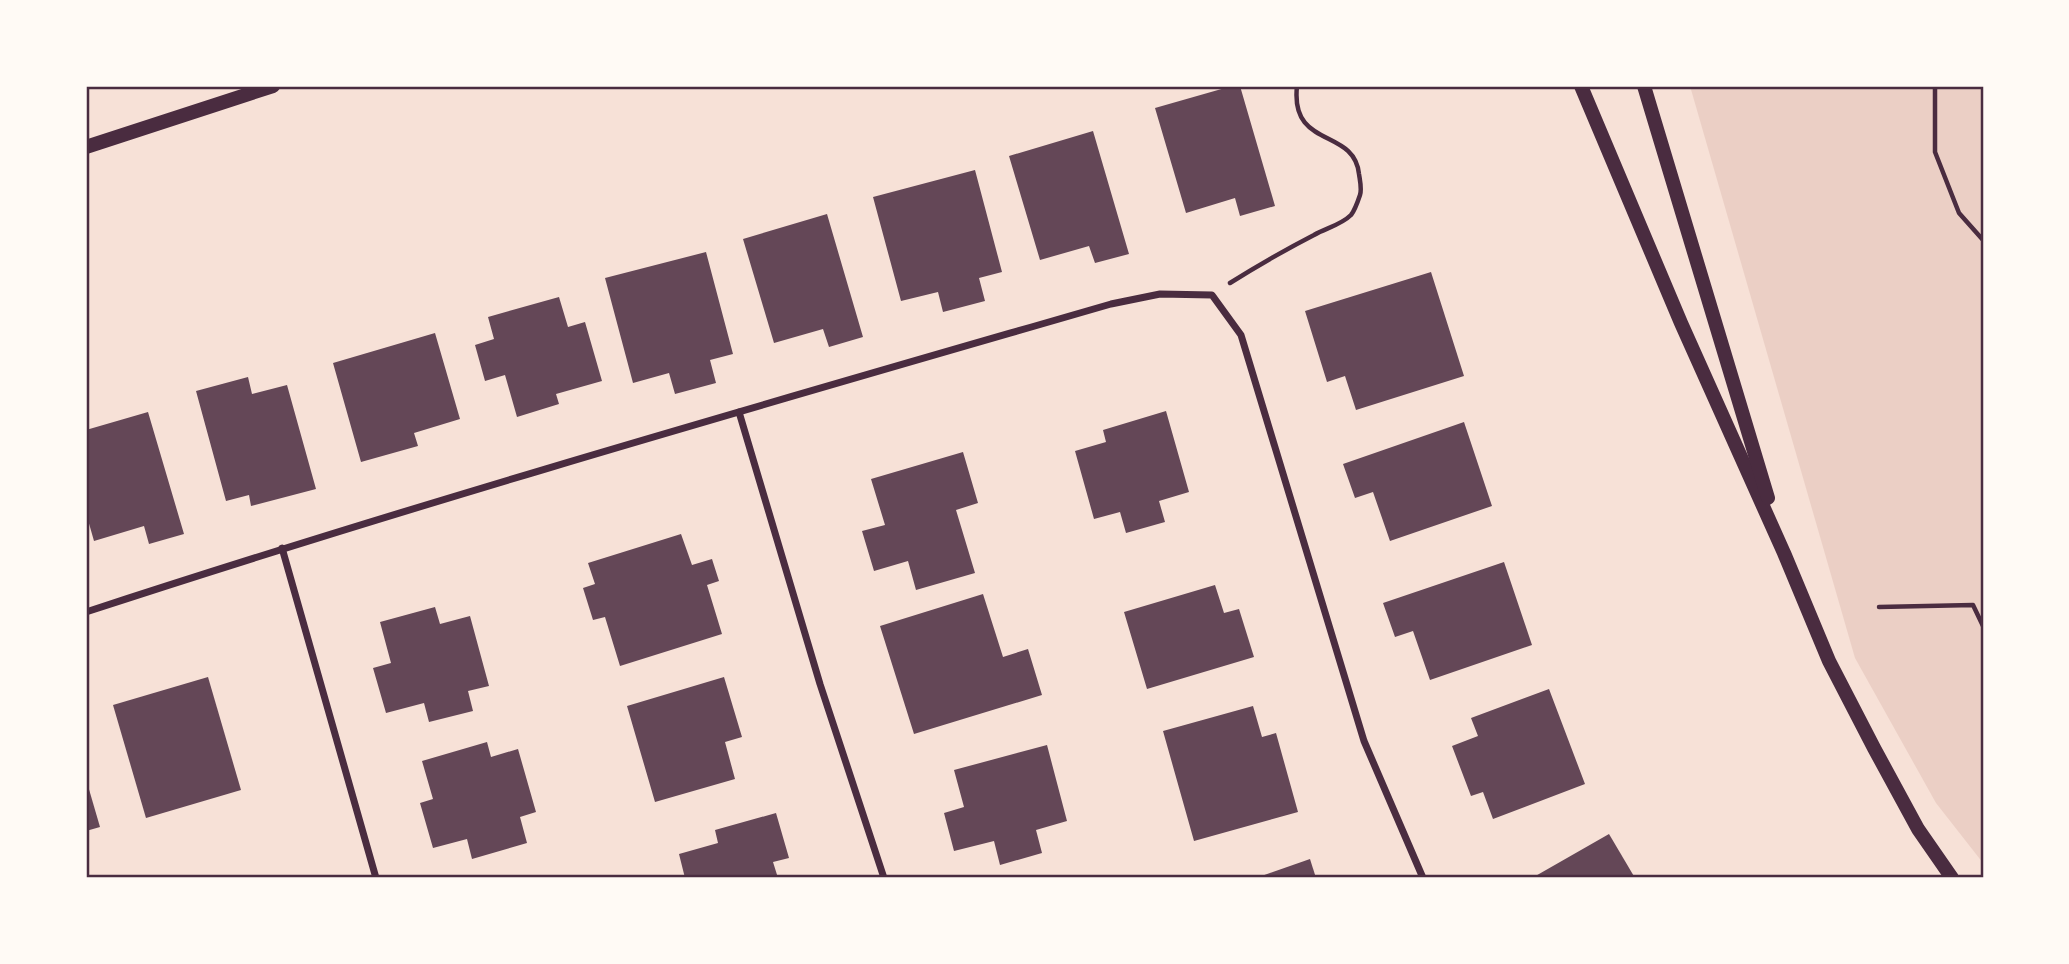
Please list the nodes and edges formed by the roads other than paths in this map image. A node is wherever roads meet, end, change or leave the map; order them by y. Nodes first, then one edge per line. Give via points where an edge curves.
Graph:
1 (273, 86) edge
2 (1581, 86) edge
3 (1644, 86) edge
4 (86, 147) edge
5 (739, 412) junction
6 (282, 548) junction
7 (1784, 553) junction
8 (86, 611) edge
9 (376, 878) edge
10 (884, 878) edge
11 (1423, 878) edge
12 (1952, 878) edge

1 - 4 main road
2 - 7 main road
3 - 7 main road
5 - 6 street
5 - 10 street
5 - 11 street via 1111,304 1160,294 1212,295 1241,335 1364,741
6 - 8 street
6 - 9 street
7 - 12 main road via 1829,661 1867,736

